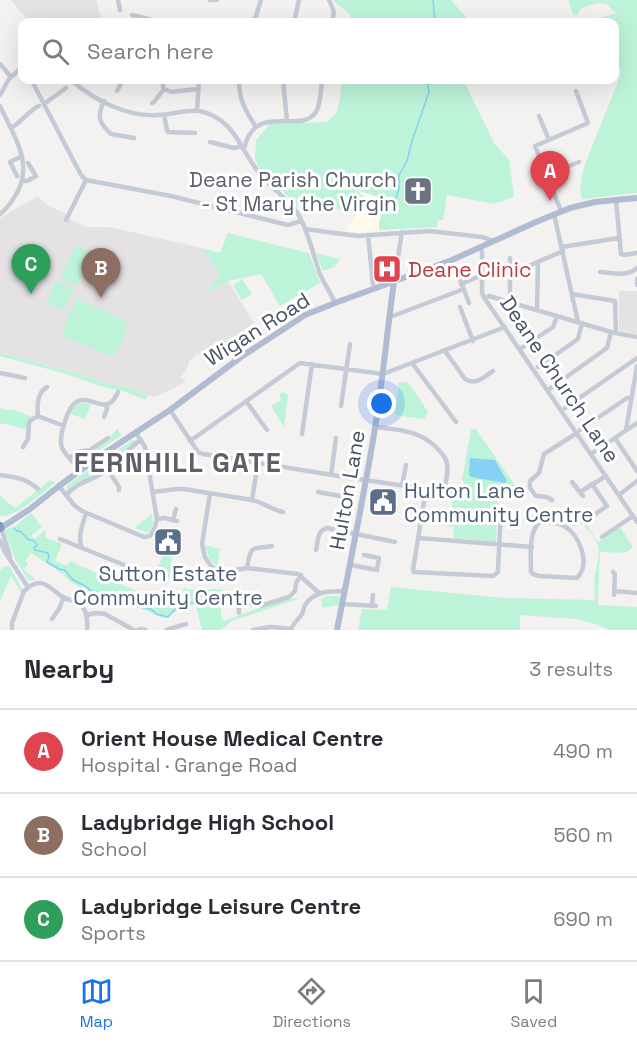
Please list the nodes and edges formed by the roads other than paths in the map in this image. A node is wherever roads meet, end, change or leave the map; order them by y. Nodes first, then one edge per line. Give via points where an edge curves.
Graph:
1 (118, 0) edge
2 (210, 0) edge
3 (217, 0) edge
4 (261, 0) edge
5 (299, 0) edge
6 (329, 0) edge
7 (120, 10) dead end
8 (132, 15) dead end
9 (144, 18) edge
10 (255, 18) edge
11 (295, 18) edge
12 (333, 18) edge
13 (0, 64) edge
14 (18, 71) edge
15 (11, 77) junction
16 (78, 84) edge
17 (121, 84) edge
18 (163, 84) edge
19 (198, 84) edge
20 (239, 84) edge
21 (283, 84) edge
22 (321, 84) edge
23 (34, 86) dead end
24 (66, 88) dead end
25 (164, 89) junction
26 (197, 89) junction
27 (117, 91) dead end
28 (576, 91) dead end
29 (0, 95) edge
30 (104, 101) junction
31 (152, 103) dead end
32 (41, 105) junction
33 (0, 106) edge
34 (197, 111) junction
35 (164, 115) junction
36 (539, 116) dead end
37 (287, 121) junction
38 (7, 122) junction
39 (0, 126) edge
40 (256, 127) junction
41 (11, 128) junction
42 (195, 133) dead end
43 (235, 135) junction
44 (248, 135) junction
45 (134, 138) dead end
46 (549, 140) junction
47 (210, 142) dead end
48 (243, 147) junction
49 (22, 156) junction
50 (579, 162) dead end
51 (28, 163) dead end
52 (547, 175) junction
53 (17, 176) dead end
54 (86, 180) junction
55 (22, 181) junction
56 (637, 198) edge
57 (616, 200) junction
58 (557, 213) junction
59 (0, 214) edge
60 (66, 220) dead end
61 (301, 221) junction
62 (305, 229) junction
63 (402, 232) junction
64 (368, 236) junction
65 (619, 238) junction
66 (494, 241) junction
67 (480, 247) junction
68 (562, 249) junction
69 (637, 255) edge
70 (510, 258) dead end
71 (538, 262) junction
72 (455, 266) dead end
73 (524, 268) dead end
74 (603, 273) dead end
75 (636, 274) edge
76 (482, 275) junction
77 (394, 282) junction
78 (373, 284) dead end
79 (637, 285) edge
80 (463, 287) junction
81 (572, 294) junction
82 (484, 298) junction
83 (510, 302) junction
84 (335, 303) junction
85 (469, 303) dead end
86 (460, 307) dead end
87 (537, 310) junction
88 (556, 316) junction
89 (390, 317) junction
90 (580, 323) junction
91 (505, 327) junction
92 (614, 332) junction
93 (637, 337) edge
94 (473, 341) junction
95 (350, 344) dead end
96 (520, 349) junction
97 (445, 351) junction
98 (637, 358) edge
99 (412, 363) junction
100 (312, 364) junction
101 (637, 366) edge
102 (538, 367) dead end
103 (346, 369) junction
104 (493, 371) dead end
105 (0, 373) edge
106 (383, 374) junction
107 (21, 379) dead end
108 (44, 386) dead end
109 (548, 390) junction
110 (118, 392) dead end
111 (632, 398) junction
112 (246, 401) junction
113 (106, 404) junction
114 (341, 406) dead end
115 (565, 408) dead end
116 (170, 410) junction
117 (107, 414) dead end
118 (38, 416) junction
119 (456, 422) dead end
120 (637, 423) edge
121 (64, 426) junction
122 (375, 427) junction
123 (267, 430) dead end
124 (626, 430) junction
125 (579, 431) junction
126 (136, 433) junction
127 (302, 434) dead end
128 (108, 438) dead end
129 (336, 438) dead end
130 (615, 438) junction
131 (141, 440) junction
132 (190, 441) junction
133 (26, 446) dead end
134 (591, 454) junction
135 (69, 458) junction
136 (258, 462) junction
137 (406, 465) dead end
138 (80, 470) junction
139 (108, 470) junction
140 (637, 471) edge
141 (539, 473) junction
142 (331, 475) junction
143 (0, 476) edge
144 (606, 476) junction
145 (544, 480) dead end
146 (366, 481) junction
147 (637, 481) edge
148 (572, 482) dead end
149 (592, 484) junction
150 (58, 486) junction
151 (402, 486) junction
152 (38, 489) dead end
153 (426, 489) junction
154 (118, 490) dead end
155 (153, 492) junction
156 (318, 492) dead end
157 (444, 492) junction
158 (210, 494) junction
159 (460, 494) dead end
160 (66, 495) junction
161 (619, 495) junction
162 (252, 500) junction
163 (552, 500) dead end
164 (176, 509) dead end
165 (501, 511) dead end
166 (283, 512) dead end
167 (86, 513) junction
168 (633, 516) junction
169 (157, 519) junction
170 (585, 519) dead end
171 (637, 522) edge
172 (317, 524) dead end
173 (0, 527) edge
174 (322, 530) junction
175 (337, 530) junction
176 (356, 534) junction
177 (602, 537) dead end
178 (418, 538) junction
179 (60, 539) dead end
180 (0, 541) edge
181 (395, 542) dead end
182 (272, 546) dead end
183 (499, 546) junction
184 (319, 547) dead end
185 (532, 547) junction
186 (82, 548) junction
187 (11, 562) junction
188 (351, 565) junction
189 (247, 568) junction
190 (366, 568) junction
191 (616, 573) dead end
192 (301, 575) junction
193 (166, 582) dead end
194 (28, 587) junction
195 (238, 590) dead end
196 (344, 591) junction
197 (320, 593) junction
198 (637, 593) edge
199 (373, 595) dead end
200 (64, 597) junction
201 (238, 603) junction
202 (342, 604) junction
203 (239, 613) dead end
204 (87, 615) junction
205 (52, 620) dead end
206 (186, 624) dead end
207 (12, 630) edge
208 (87, 630) edge
209 (136, 630) edge
210 (146, 630) edge
211 (166, 630) edge
212 (253, 630) edge
213 (291, 630) edge
214 (338, 630) edge

1 - 7 street
2 - 3 street
4 - 10 street
5 - 11 street
6 - 12 street
8 - 9 street
13 - 15 street
14 - 15 street
15 - 29 street
16 - 30 street
17 - 27 street
18 - 25 street
19 - 26 street
20 - 40 street via 242,105
21 - 37 street
22 - 37 street via 315,112 302,120
23 - 32 street
24 - 32 street
25 - 26 street
25 - 31 street
26 - 34 street
28 - 46 street via 588,123
30 - 35 street via 133,113
30 - 45 street via 99,116 108,132
32 - 41 street
32 - 54 street
33 - 38 street
34 - 35 street
34 - 43 street via 212,115
35 - 42 street via 168,132
36 - 46 street
37 - 40 street
38 - 39 street
38 - 41 street
40 - 44 street
41 - 49 street
43 - 44 street
43 - 48 street
44 - 48 street
46 - 52 street via 535,146
47 - 48 street
48 - 61 street via 261,175
49 - 53 street via 10,162
49 - 55 street
50 - 52 street
51 - 55 street via 36,176
52 - 58 street
54 - 60 street
54 - 61 street via 288,225
55 - 59 street via 11,203
56 - 57 main road, Wigan Road
57 - 58 main road, Wigan Road
57 - 65 street
58 - 66 main road, Wigan Road
58 - 68 street
61 - 62 street
62 - 64 street
62 - 84 street
63 - 64 street
63 - 66 street via 430,231
63 - 77 street
64 - 78 street
65 - 68 street
65 - 69 street via 621,254
66 - 67 main road, Wigan Road
67 - 76 street, Deane Church Lane
67 - 77 main road, Wigan Road
68 - 71 street
68 - 81 street
70 - 83 street
71 - 73 street
71 - 87 street
72 - 80 street
74 - 75 street
75 - 79 street
76 - 80 street
76 - 82 street, Deane Church Lane
77 - 84 main road, Wigan Road
77 - 89 main road, Hulton Lane
80 - 85 street
80 - 89 street
81 - 90 street
81 - 92 street via 615,301
82 - 83 street
82 - 91 street, Deane Church Lane
83 - 87 street
84 - 116 main road, Wigan Road via 280,330
86 - 94 street
87 - 88 street
88 - 90 street
88 - 96 street via 553,327
89 - 106 main road, Hulton Lane
90 - 92 street
90 - 102 street via 578,339
91 - 94 street
91 - 96 street, Deane Church Lane
92 - 93 street
92 - 109 street via 607,348
94 - 97 street
95 - 103 street
96 - 109 street, Deane Church Lane
97 - 99 street
97 - 104 street via 469,382
98 - 115 street
99 - 106 street
99 - 119 street
100 - 103 street
100 - 112 street via 298,364
100 - 127 street
101 - 111 street
103 - 106 street
103 - 114 street
105 - 107 street
106 - 122 main road, Hulton Lane
108 - 118 street via 38,400
109 - 125 street, Deane Church Lane
110 - 113 street via 117,399
111 - 124 street
111 - 125 street
112 - 123 street
112 - 132 street
113 - 117 street
113 - 121 street via 77,401
116 - 126 main road, Wigan Road
116 - 132 street
118 - 121 street
118 - 133 street via 29,423
120 - 124 street
121 - 135 street via 61,441
122 - 146 main road, Hulton Lane
122 - 157 street via 412,432 433,444 447,462
124 - 130 street
125 - 134 street, Deane Church Lane
125 - 141 street via 544,454
126 - 131 street
126 - 138 main road, Wigan Road
128 - 135 street
129 - 142 street
130 - 134 street
130 - 140 street
131 - 139 street
131 - 155 street
132 - 136 street via 203,454
134 - 144 street, Deane Church Lane
135 - 138 street
136 - 142 street
136 - 162 street
137 - 151 street
138 - 150 main road, Wigan Road
139 - 154 street
139 - 160 street
141 - 145 street
141 - 163 street via 531,479 532,492
142 - 146 street
143 - 152 street via 22,478
144 - 149 street
144 - 161 street, Deane Church Lane
146 - 151 street
146 - 176 main road, Hulton Lane
147 - 161 street
148 - 149 street via 581,494
149 - 170 street via 607,506
150 - 160 street
150 - 173 main road, Wigan Road
151 - 153 street
153 - 157 street
153 - 178 street
155 - 158 street via 180,488
155 - 169 street
156 - 175 street via 344,496
157 - 159 street
158 - 162 street
158 - 189 street via 202,544 205,557 221,571
160 - 167 street
161 - 168 street, Deane Church Lane
162 - 166 street
164 - 169 street via 175,521
165 - 183 street
167 - 169 street via 144,537 151,535
167 - 186 street via 80,536
168 - 171 street, Deane Church Lane
168 - 177 street
172 - 174 street
173 - 187 street
174 - 175 street
174 - 184 street
175 - 176 street
176 - 181 street
176 - 188 main road, Hulton Lane
178 - 183 street
178 - 183 street via 412,570 417,573 493,576 498,572
179 - 186 street
180 - 187 street
182 - 189 street via 253,549
183 - 185 street
185 - 185 street via 534,530 540,522 566,527 582,549 582,573 571,579 532,574
186 - 193 street
187 - 194 street
188 - 190 street
188 - 196 main road, Hulton Lane
189 - 192 street
190 - 190 street via 366,556 379,558 377,570
191 - 198 street via 614,593
192 - 197 street
192 - 201 street via 289,597 258,606
194 - 200 street via 48,585
194 - 207 street via 21,597
195 - 201 street
196 - 197 street
196 - 202 main road, Hulton Lane
197 - 213 street via 306,603
199 - 202 street via 374,605
200 - 204 street via 79,604
200 - 205 street
201 - 203 street
202 - 214 main road, Hulton Lane
204 - 208 street
204 - 209 street via 105,614
206 - 211 street
209 - 210 street
212 - 213 street

